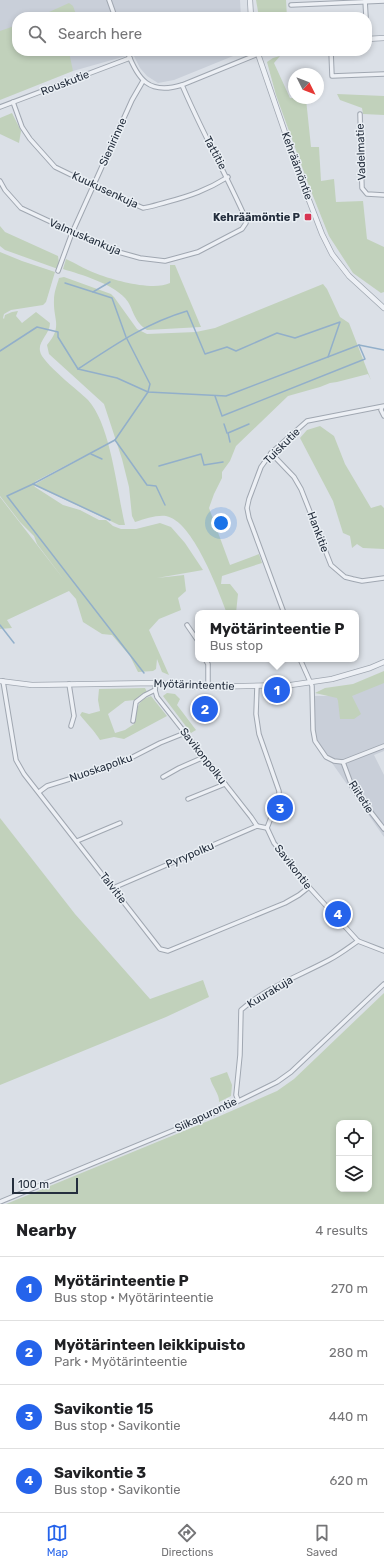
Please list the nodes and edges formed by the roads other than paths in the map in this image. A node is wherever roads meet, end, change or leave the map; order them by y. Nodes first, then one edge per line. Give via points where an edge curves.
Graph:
1 (109, 0) edge
2 (250, 0) edge
3 (365, 1) edge
4 (384, 1) edge
5 (314, 2) edge
6 (291, 5) dead end
7 (113, 12) edge
8 (251, 12) edge
9 (366, 12) edge
10 (372, 38) edge
11 (384, 38) edge
12 (250, 56) edge
13 (258, 56) edge
14 (330, 56) edge
15 (130, 58) joint
16 (384, 74) edge
17 (143, 81) junction
18 (182, 85) junction
19 (13, 102) junction
20 (0, 107) edge
21 (360, 114) dead end
22 (228, 177) junction
23 (0, 181) edge
24 (94, 186) junction
25 (384, 195) edge
26 (246, 223) joint
27 (72, 233) junction
28 (58, 271) dead end
29 (384, 308) edge
30 (383, 406) edge
31 (384, 416) edge
32 (271, 453) junction
33 (384, 578) edge
34 (283, 610) edge
35 (187, 625) dead end
36 (195, 637) edge
37 (207, 662) edge
38 (301, 662) edge
39 (384, 662) edge
40 (1, 681) edge
41 (156, 683) junction
42 (309, 683) junction
43 (69, 684) junction
44 (257, 686) junction
45 (208, 687) junction
46 (155, 690) junction
47 (133, 721) dead end
48 (70, 726) dead end
49 (185, 733) junction
50 (384, 746) edge
51 (204, 757) junction
52 (343, 762) junction
53 (163, 777) dead end
54 (225, 784) junction
55 (39, 792) junction
56 (188, 799) dead end
57 (120, 823) dead end
58 (257, 826) junction
59 (267, 828) junction
60 (384, 829) edge
61 (77, 841) junction
62 (309, 887) junction
63 (113, 888) junction
64 (358, 941) junction
65 (384, 951) edge
66 (384, 984) edge
67 (238, 1100) junction
68 (0, 1202) edge

1 - 7 street
2 - 8 street
3 - 4 street
3 - 5 street
3 - 9 street
5 - 6 street
10 - 11 street
12 - 18 street
13 - 29 street, Kehräämöntie via 322,234 332,254 349,276
14 - 16 street via 332,76
15 - 17 street
15 - 19 street, Rouskutie
17 - 18 street via 162,89
17 - 24 street, Sienirinne
18 - 22 street, Tattitie
19 - 20 street, Rouskutie
19 - 24 street, Kuukusenkuja via 22,127 55,167
21 - 25 street, Vadelmatie via 362,188 367,194
22 - 24 street, Kuukusenkuja via 208,190 143,208
22 - 26 street, Tattitie
23 - 27 street, Valmuskankuja via 21,208
24 - 27 street, Sienirinne
26 - 27 street, Valmuskankuja via 242,229 198,252 165,261 140,258 111,250
27 - 28 street, Sienirinne
30 - 31 street via 381,410
30 - 32 street, Tuiskutie via 307,421
32 - 33 street, Hankitie via 302,489 331,565 345,577 353,579 362,581
32 - 34 street, Tuiskutie via 255,480 247,508
35 - 36 street
37 - 45 street
38 - 42 street
39 - 42 street, Myötärinteentie via 347,675
40 - 43 street, Myötärinteentie via 32,685
40 - 55 street, Talvitie via 16,760
41 - 43 street, Myötärinteentie
41 - 45 street, Myötärinteentie
41 - 46 street
42 - 44 street, Myötärinteentie
42 - 52 street via 312,686 315,741 326,757
43 - 48 street via 74,716
44 - 45 street, Myötärinteentie
44 - 59 street via 256,714 259,734 279,791
46 - 47 street via 136,702
46 - 49 street, Savikonpolku via 157,697
49 - 51 street, Savikonpolku
49 - 55 street, Nuoskapolku via 160,743 128,761 48,786
50 - 52 street
51 - 53 street
51 - 54 street, Savikonpolku
52 - 60 street, Riitetie via 353,789
54 - 56 street
54 - 58 street, Savikonpolku
55 - 61 street, Talvitie
57 - 61 street
58 - 59 street
58 - 63 street, Pyrypolku
59 - 62 street, Savikontie via 274,843
61 - 63 street, Talvitie
62 - 63 street, Talvitie via 285,903 168,951 160,949
62 - 64 street, Savikontie
64 - 65 street
64 - 67 street, Kuurakuja via 330,960 264,993 241,1010 236,1095
66 - 67 street, Siikapurontie via 291,1072 278,1082
67 - 68 street, Siikapurontie via 208,1116

